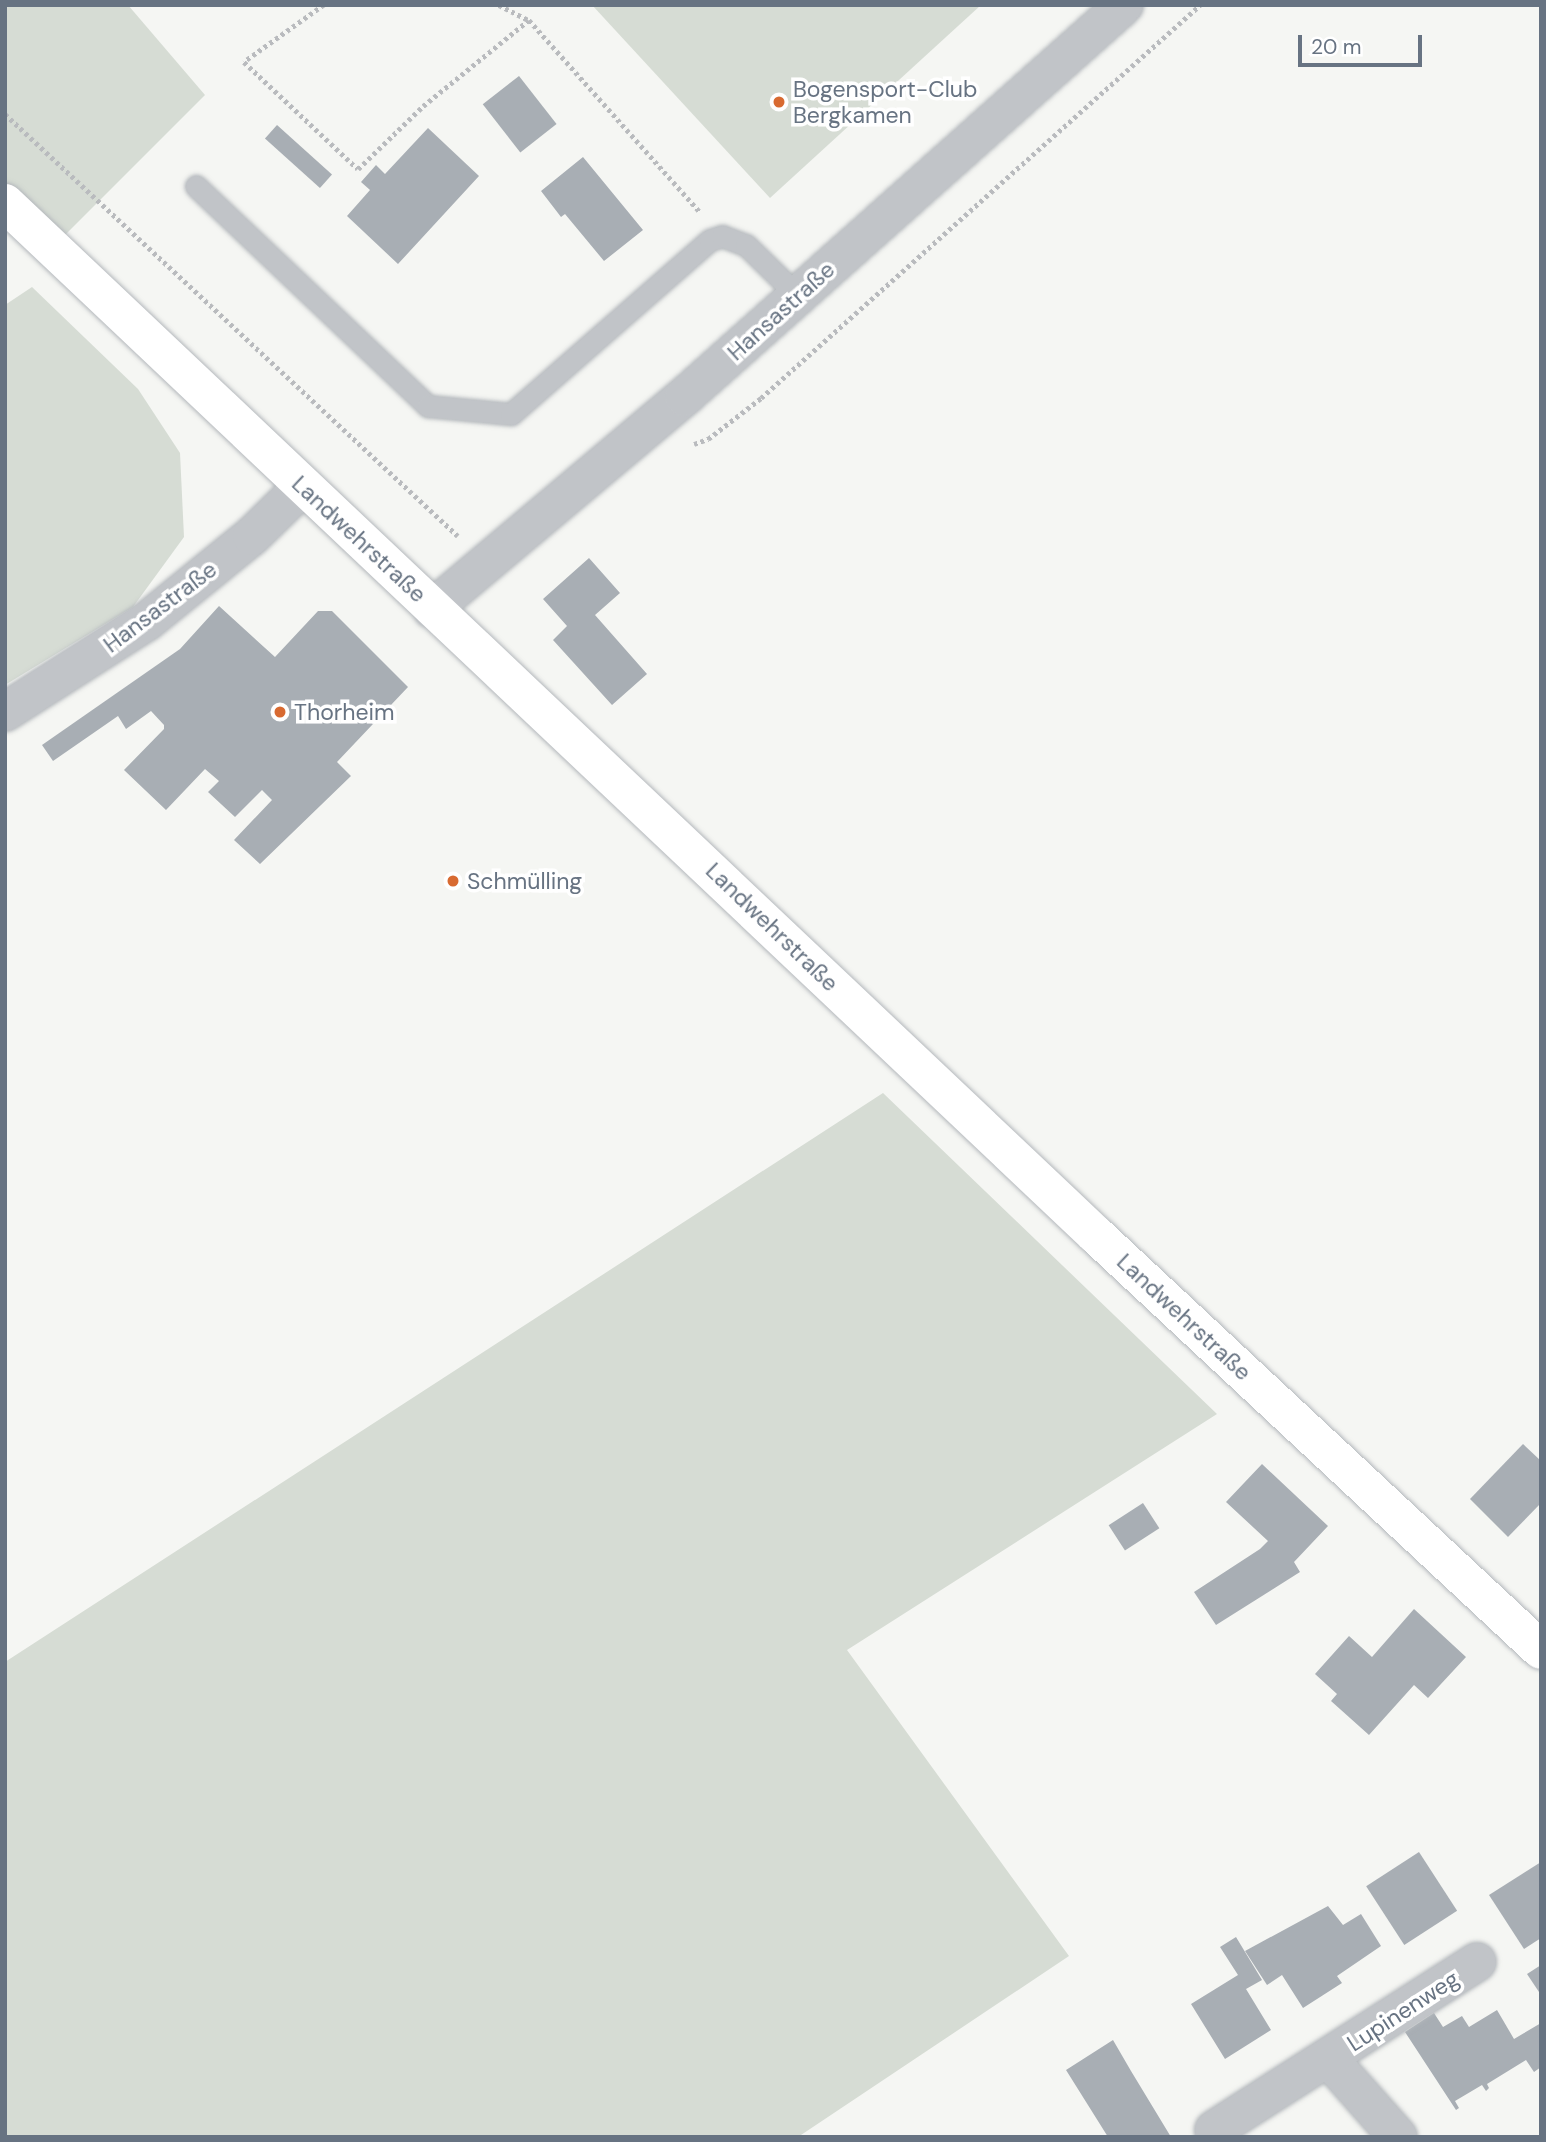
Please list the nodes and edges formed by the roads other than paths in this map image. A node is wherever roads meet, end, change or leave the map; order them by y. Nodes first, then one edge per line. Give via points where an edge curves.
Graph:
1 (1124, 5) edge
2 (196, 186) dead end
3 (5, 203) edge
4 (798, 296) junction
5 (303, 486) junction
6 (432, 609) junction
7 (5, 712) edge
8 (1541, 1650) edge
9 (1477, 1962) dead end
10 (1329, 2059) junction
11 (1214, 2130) dead end
12 (1398, 2137) edge

1 - 4 street, Hansastraße
2 - 4 lane via 428,406 510,414 710,240 722,236 746,244
3 - 5 main road, Landwehrstraße
4 - 6 street, Hansastraße
5 - 6 main road, Landwehrstraße
5 - 7 street, Hansastraße via 252,536 146,622
6 - 8 main road, Landwehrstraße
9 - 10 street, Lupinenweg
10 - 11 street, Lupinenweg
10 - 12 street, Lupinenweg

